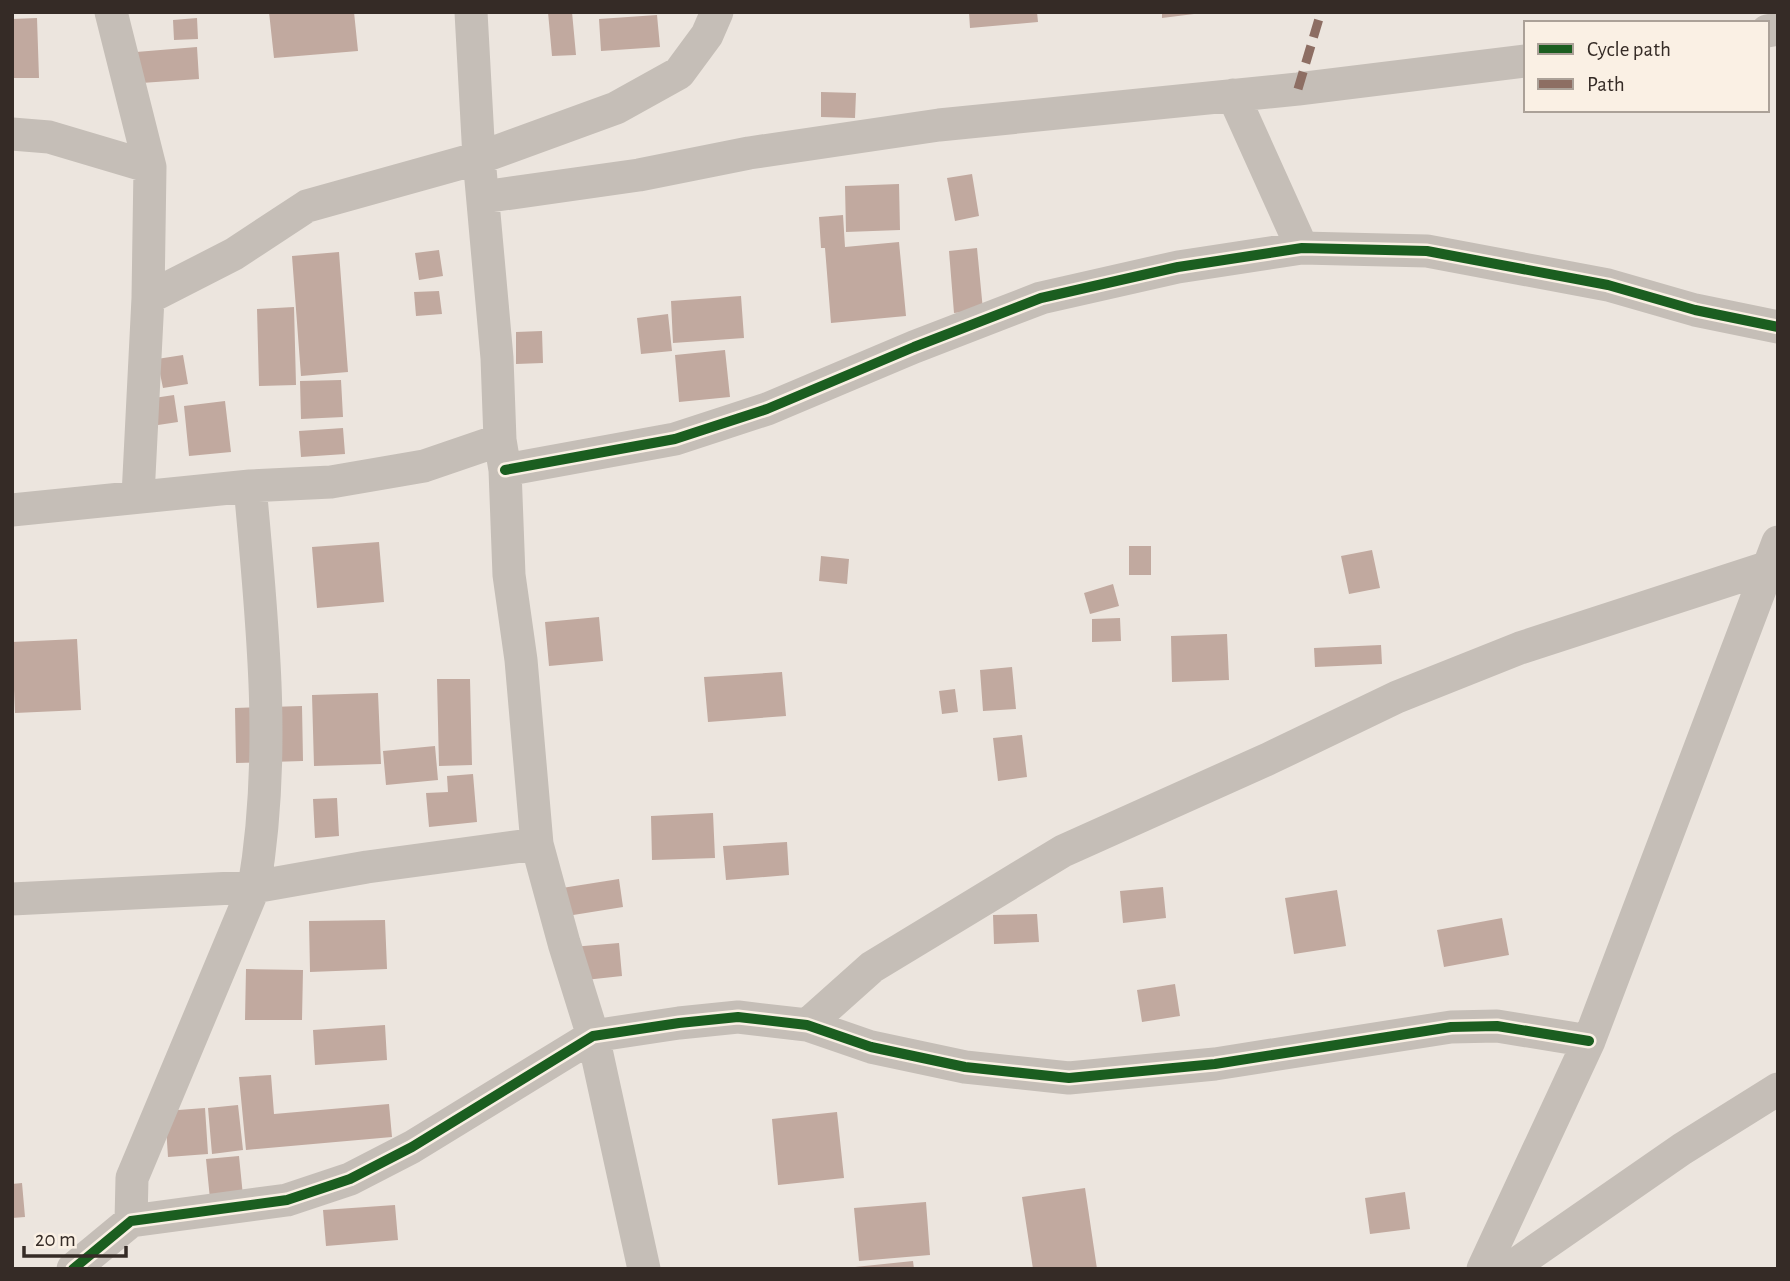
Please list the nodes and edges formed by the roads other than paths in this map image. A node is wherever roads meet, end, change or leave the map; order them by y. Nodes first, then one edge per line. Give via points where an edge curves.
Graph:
1 (111, 12) edge
2 (471, 12) edge
3 (717, 12) edge
4 (1524, 61) edge
5 (1233, 95) junction
6 (12, 134) edge
7 (480, 158) junction
8 (150, 167) junction
9 (483, 197) junction
10 (1302, 248) junction
11 (148, 298) junction
12 (1778, 327) edge
13 (503, 455) junction
14 (250, 486) junction
15 (138, 496) junction
16 (12, 510) edge
17 (1774, 554) edge
18 (537, 844) junction
19 (254, 887) junction
20 (12, 899) edge
21 (807, 1025) junction
22 (593, 1036) junction
23 (1589, 1041) junction
24 (1778, 1090) edge
25 (131, 1221) junction
26 (73, 1269) edge
27 (643, 1269) edge
28 (1483, 1269) edge
29 (1509, 1269) edge

1 - 8 street
2 - 7 street
3 - 7 street via 679,74 616,108
4 - 5 street
5 - 9 street via 939,125
5 - 10 street
6 - 8 street via 49,137
7 - 9 street
7 - 11 street via 307,206 234,254
8 - 11 street
9 - 13 street
10 - 12 street via 1427,251 1608,285
10 - 13 street via 1178,267 1041,298 767,410 675,439
11 - 15 street
13 - 14 street via 331,482
13 - 18 street via 509,575
14 - 15 street
14 - 19 street via 264,638 266,759 263,838
15 - 16 street
17 - 21 street via 1397,697 1063,851 872,967
17 - 23 street
18 - 19 street
18 - 22 street
19 - 20 street
19 - 25 street via 132,1178
21 - 22 street via 738,1017
21 - 23 street via 871,1047 965,1067 1069,1078 1215,1064 1451,1027 1497,1026
22 - 25 street via 412,1147 350,1179 287,1200
22 - 27 street
23 - 28 street
24 - 29 street via 1682,1149
25 - 26 street

